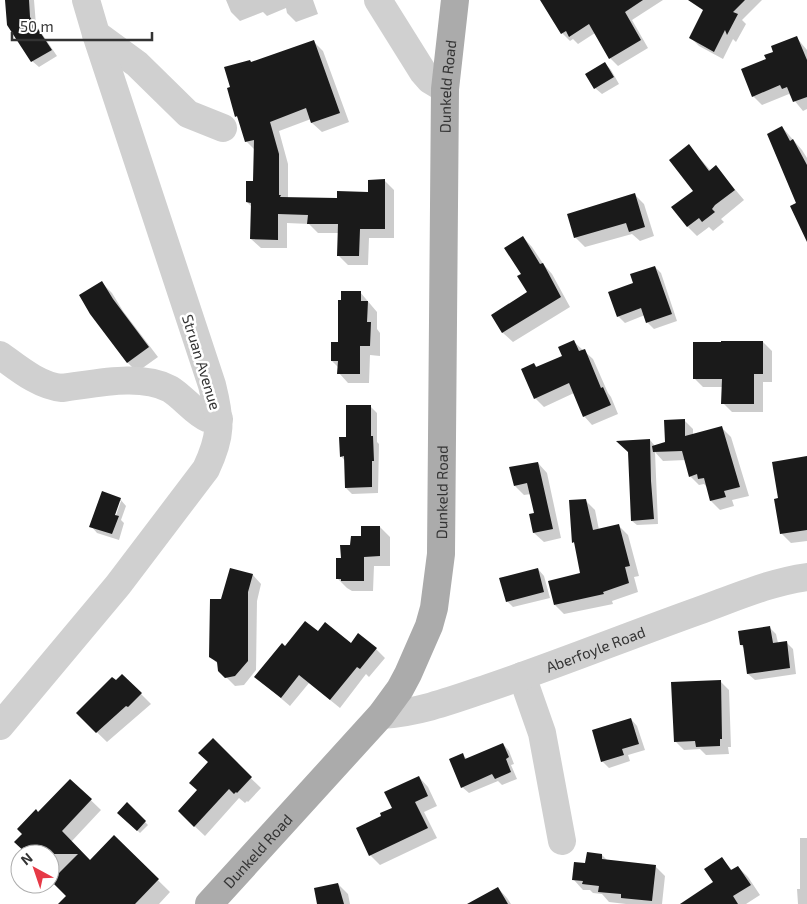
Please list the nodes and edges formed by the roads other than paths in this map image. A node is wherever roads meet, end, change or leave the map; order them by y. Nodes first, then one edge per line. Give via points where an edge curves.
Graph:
1 (86, 0) edge
2 (378, 0) edge
3 (455, 0) edge
4 (96, 34) junction
5 (445, 89) junction
6 (223, 128) dead end
7 (0, 354) edge
8 (219, 419) junction
9 (807, 577) edge
10 (522, 676) junction
11 (381, 715) junction
12 (0, 726) edge
13 (562, 841) dead end
14 (209, 904) edge

1 - 4 street, Struan Avenue
2 - 5 street via 419,66 430,80
3 - 5 main road, Dunkeld Road
4 - 6 street via 137,64 188,114
4 - 8 street, Struan Avenue via 212,385
5 - 11 main road, Dunkeld Road via 441,554 429,626 408,674
7 - 8 street via 53,387 125,380 154,384 170,389 202,415
8 - 12 street, Struan Avenue via 219,434 206,469 118,585
9 - 10 street, Aberfoyle Road via 790,579 746,594
10 - 11 street, Aberfoyle Road via 433,706
10 - 13 street via 542,733
11 - 14 main road, Dunkeld Road

